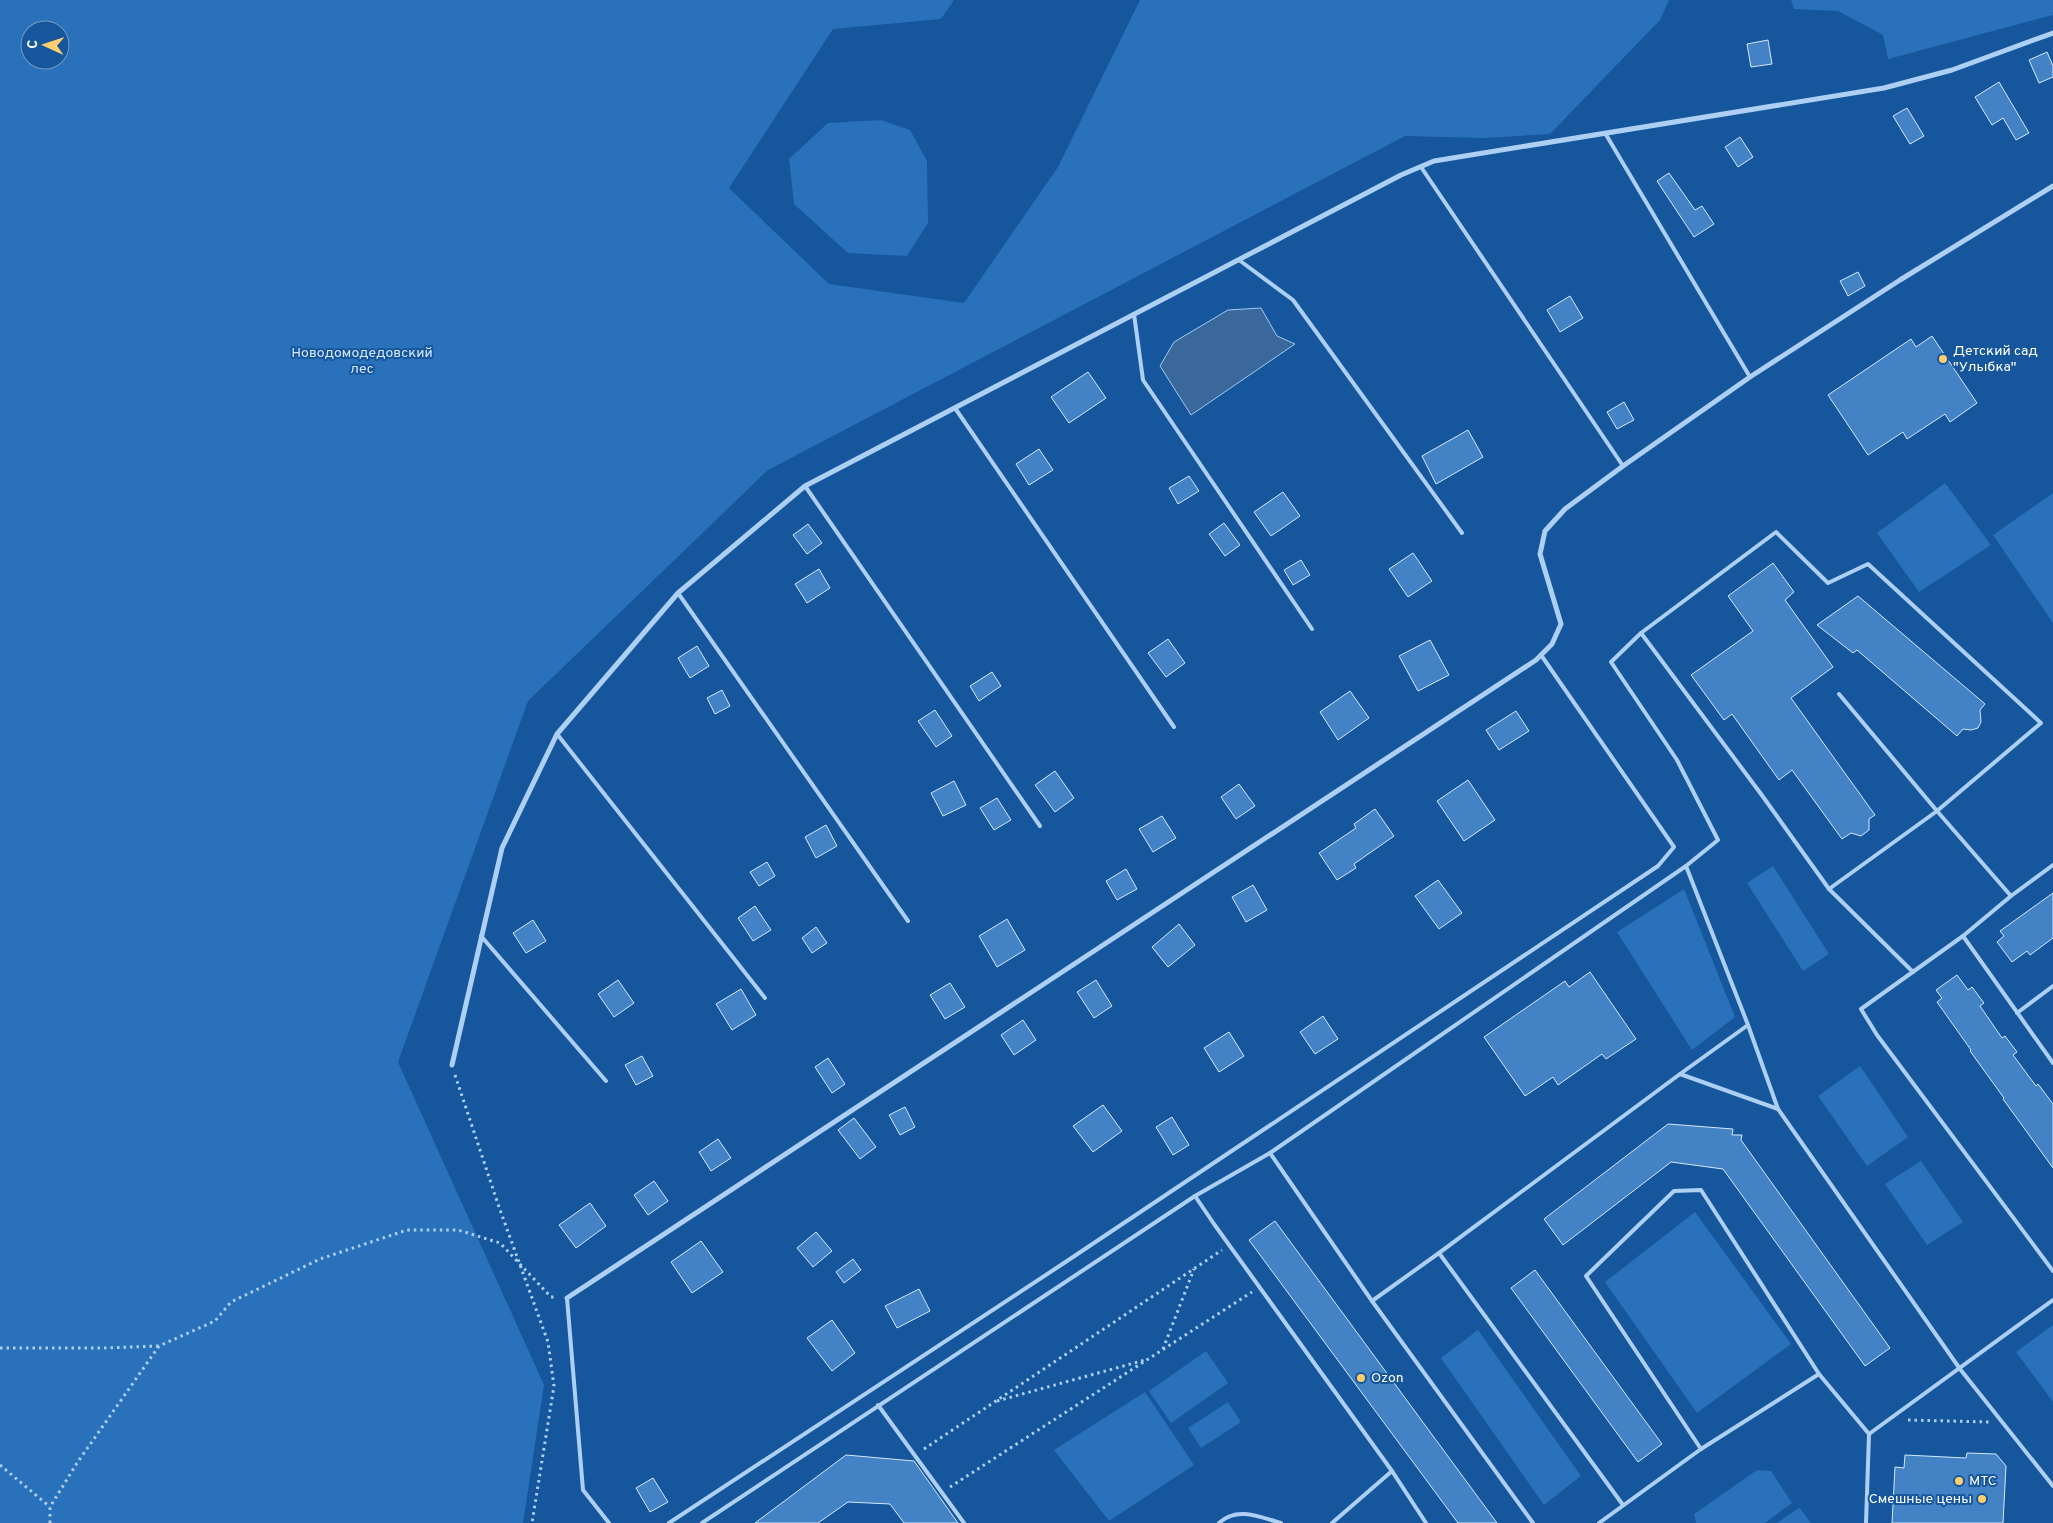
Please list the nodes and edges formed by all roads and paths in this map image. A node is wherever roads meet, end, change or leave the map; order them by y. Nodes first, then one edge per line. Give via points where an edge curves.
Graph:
1 (2053, 33) edge
2 (1605, 133) junction
3 (1421, 167) junction
4 (2052, 187) edge
5 (1239, 260) junction
6 (1134, 314) junction
7 (1750, 377) junction
8 (955, 408) junction
9 (1623, 466) junction
10 (805, 486) junction
11 (1462, 533) dead end
12 (678, 593) junction
13 (1312, 629) dead end
14 (1641, 632) junction
15 (1541, 655) junction
16 (1839, 694) dead end
17 (1174, 727) dead end
18 (557, 734) junction
19 (1937, 811) junction
20 (1040, 826) dead end
21 (1686, 866) junction
22 (2053, 866) edge
23 (1830, 889) junction
24 (2011, 896) junction
25 (908, 921) dead end
26 (482, 936) junction
27 (1963, 936) junction
28 (1913, 972) junction
29 (2053, 986) edge
30 (765, 998) dead end
31 (2017, 1013) junction
32 (1748, 1025) junction
33 (2053, 1063) edge
34 (452, 1065) joint
35 (1680, 1074) junction
36 (606, 1081) dead end
37 (1778, 1109) junction
38 (1270, 1153) junction
39 (1195, 1196) junction
40 (1230, 1245) junction
41 (1439, 1253) junction
42 (521, 1268) junction
43 (1194, 1268) junction
44 (2053, 1270) edge
45 (1260, 1288) junction
46 (567, 1298) junction
47 (2053, 1300) edge
48 (1372, 1301) junction
49 (159, 1346) junction
50 (0, 1348) edge
51 (1163, 1349) junction
52 (1149, 1359) junction
53 (1960, 1369) junction
54 (1819, 1374) junction
55 (994, 1402) junction
56 (878, 1405) junction
57 (1890, 1419) junction
58 (2002, 1423) junction
59 (1870, 1434) junction
60 (1701, 1449) junction
61 (915, 1456) junction
62 (0, 1465) edge
63 (1392, 1471) junction
64 (2053, 1486) edge
65 (942, 1492) junction
66 (1623, 1505) junction
67 (50, 1507) junction
68 (50, 1523) edge
69 (532, 1523) edge
70 (609, 1523) edge
71 (668, 1523) edge
72 (702, 1523) edge
73 (964, 1523) edge
74 (1219, 1523) edge
75 (1281, 1523) edge
76 (1332, 1523) edge
77 (1426, 1523) edge
78 (1533, 1523) edge
79 (1599, 1523) edge
80 (1866, 1523) edge

1 - 2 street via 1952,70 1884,88
2 - 3 street via 1434,161
2 - 7 lane
3 - 5 street
3 - 9 lane
4 - 7 street
5 - 6 street
5 - 11 lane via 1293,300
6 - 8 street
6 - 13 lane via 1143,380
7 - 9 street
8 - 10 street
8 - 17 lane
9 - 15 street via 1565,509 1544,531 1540,554 1560,624 1552,644
10 - 12 street
10 - 20 lane
12 - 18 street
12 - 25 lane
14 - 19 lane via 1776,532 1828,583 1868,564 2041,724
14 - 21 lane via 1610,662 1677,760 1718,840
14 - 23 lane
15 - 46 street
15 - 71 lane via 1674,847 1658,866 1064,1264
16 - 19 lane
18 - 26 street via 502,848
18 - 30 lane
19 - 23 lane
19 - 24 lane
21 - 32 lane
21 - 38 lane
22 - 24 lane
23 - 28 lane
24 - 27 lane
26 - 34 street
26 - 36 lane
27 - 28 lane
27 - 31 lane
28 - 44 lane via 1861,1009 1877,1035
29 - 31 lane
31 - 33 lane
32 - 35 lane
32 - 37 lane
34 - 42 path
35 - 37 lane
35 - 41 lane
37 - 53 lane
38 - 39 lane
38 - 48 lane
39 - 40 lane
39 - 56 lane
40 - 43 path
40 - 45 lane
41 - 48 lane
41 - 66 lane
42 - 46 path via 551,1297
42 - 49 path via 500,1243 458,1230 406,1230 320,1259 231,1302 215,1321
42 - 69 path via 548,1342 554,1386
43 - 51 path
43 - 55 path
45 - 51 path
45 - 63 lane
46 - 70 lane via 583,1490
47 - 53 lane
48 - 78 lane
49 - 50 path
49 - 67 path
51 - 52 path
52 - 55 path
52 - 65 path
53 - 57 lane
53 - 58 lane
54 - 59 lane
54 - 60 lane
54 - 60 lane via 1701,1190 1674,1191 1586,1276
55 - 61 path
56 - 61 lane
56 - 72 lane
57 - 58 path
57 - 59 lane
58 - 64 lane
59 - 80 lane
60 - 66 lane
61 - 65 lane
62 - 67 path
63 - 76 lane
63 - 77 lane
65 - 73 lane
66 - 79 lane
67 - 68 path
74 - 75 lane via 1226,1517 1244,1512

